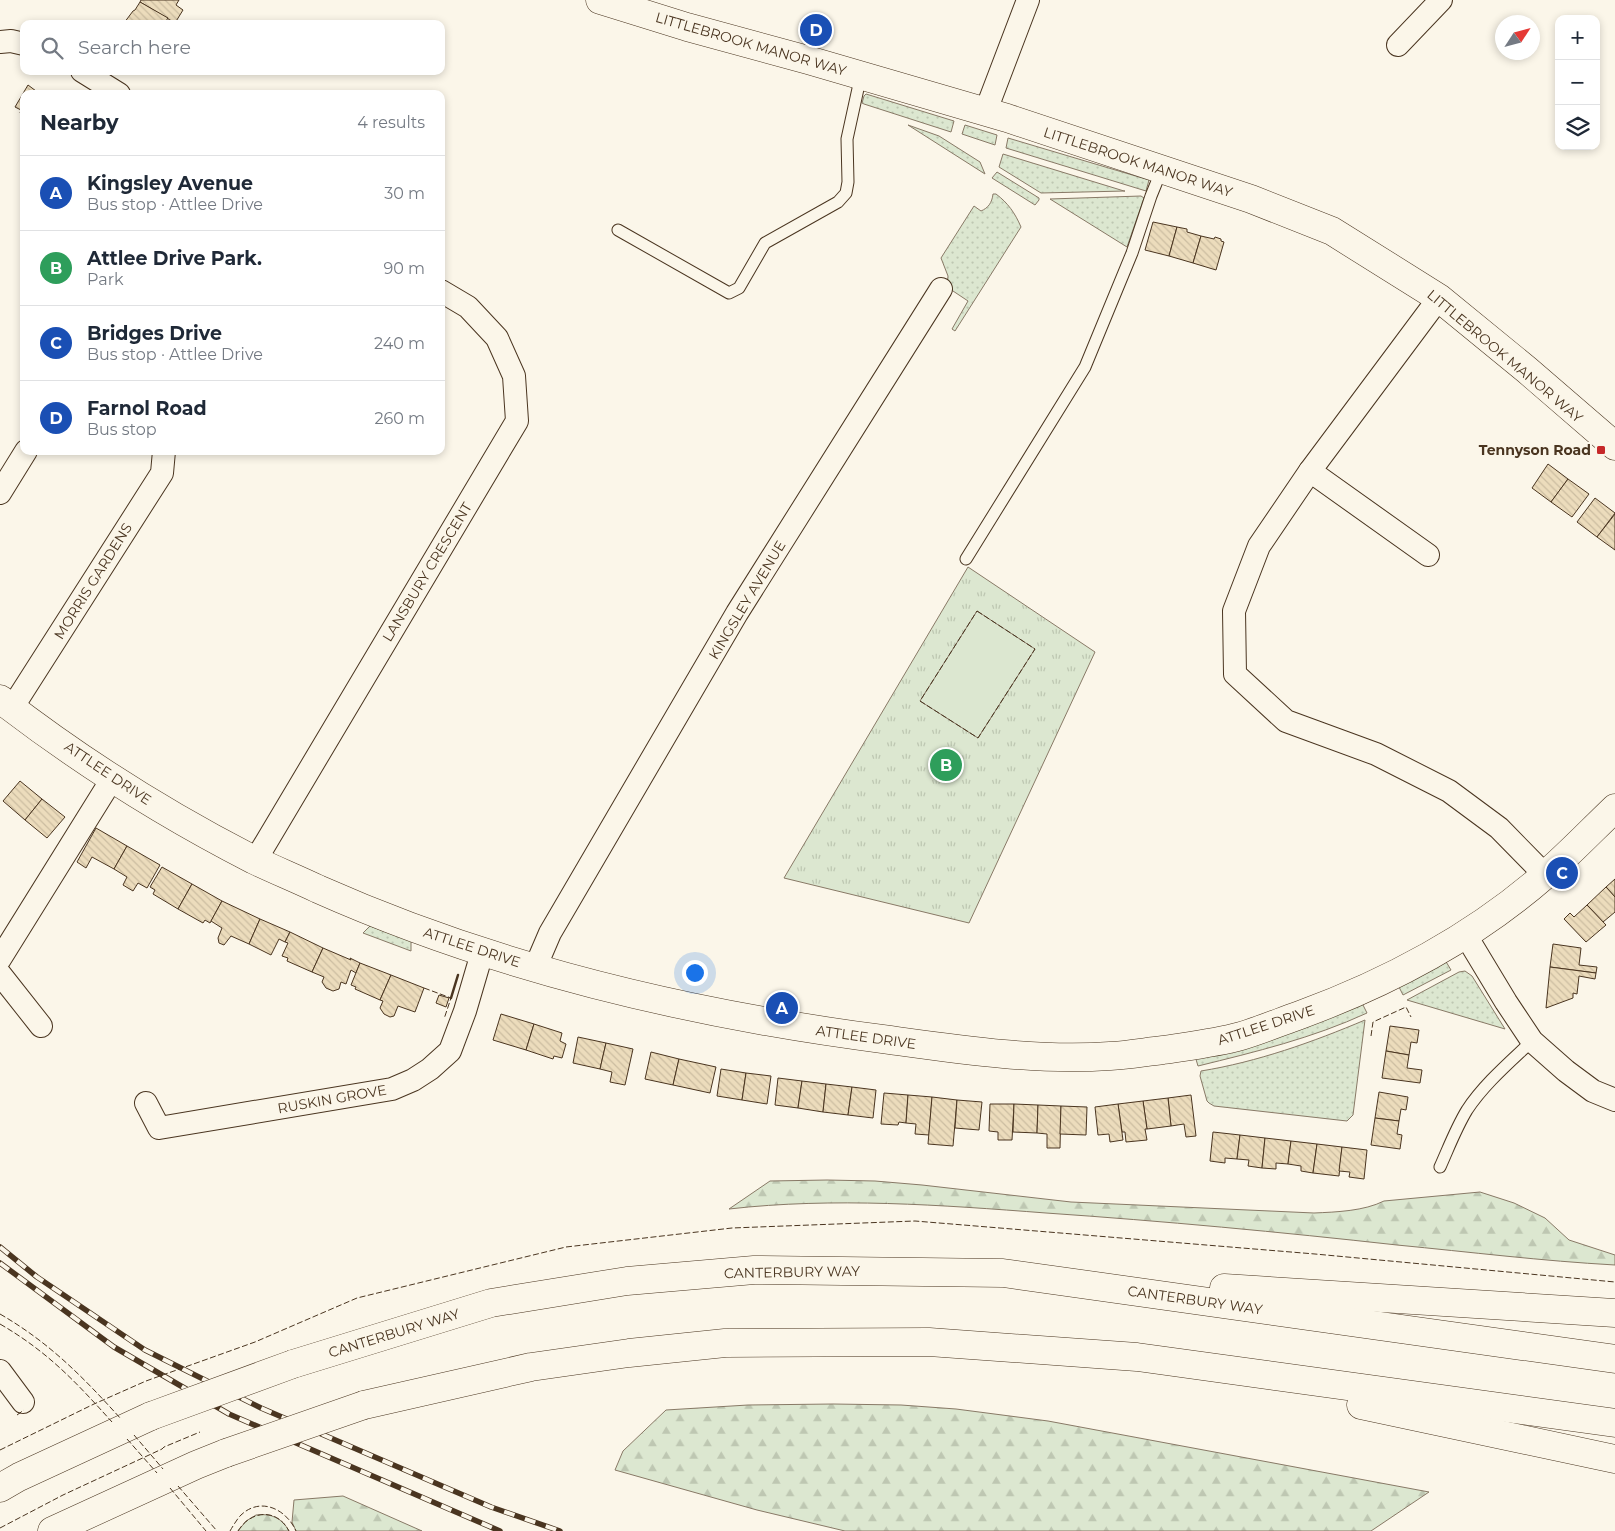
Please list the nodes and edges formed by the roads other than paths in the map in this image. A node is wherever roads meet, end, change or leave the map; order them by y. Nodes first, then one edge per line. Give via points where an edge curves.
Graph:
1 (1028, 0) edge
2 (1441, 0) edge
3 (608, 1) edge
4 (0, 42) edge
5 (20, 43) edge
6 (1398, 46) dead end
7 (88, 75) edge
8 (861, 76) junction
9 (113, 90) edge
10 (985, 113) junction
11 (1162, 169) junction
12 (618, 230) dead end
13 (941, 289) dead end
14 (445, 293) edge
15 (1439, 298) junction
16 (1615, 446) edge
17 (24, 455) edge
18 (164, 455) edge
19 (1310, 472) junction
20 (0, 493) edge
21 (1428, 555) dead end
22 (966, 559) dead end
23 (6, 703) edge
24 (112, 779) junction
25 (1615, 808) edge
26 (255, 860) junction
27 (1545, 875) junction
28 (1465, 934) junction
29 (482, 953) junction
30 (0, 958) edge
31 (535, 968) junction
32 (0, 974) edge
33 (41, 1026) dead end
34 (1532, 1041) junction
35 (1615, 1100) edge
36 (146, 1103) dead end
37 (1440, 1167) dead end
38 (1003, 1273) junction
39 (1615, 1313) edge
40 (1137, 1357) junction
41 (1615, 1359) edge
42 (0, 1371) edge
43 (23, 1402) dead end
44 (1615, 1423) edge
45 (1615, 1459) edge
46 (0, 1488) edge
47 (52, 1531) edge

1 - 10 street
2 - 6 street
3 - 8 main road, LITTLEBROOK MANOR WAY
4 - 5 street
7 - 9 street
8 - 10 main road, LITTLEBROOK MANOR WAY
8 - 12 lane via 847,139 846,193 838,202 765,243 739,288 729,292
10 - 11 main road, LITTLEBROOK MANOR WAY
11 - 15 main road, LITTLEBROOK MANOR WAY via 1332,231
11 - 22 lane via 1132,254 1085,367
13 - 31 street, KINGSLEY AVENUE via 737,613 550,933
14 - 26 street, LANSBURY CRESCENT via 468,307 497,338 514,376 517,421
15 - 16 main road, LITTLEBROOK MANOR WAY
15 - 19 street
17 - 20 street
18 - 23 street, MORRIS GARDENS via 162,473
19 - 21 street
19 - 27 street via 1259,546 1234,611 1235,674 1286,721 1376,754 1449,791 1499,828
23 - 24 main road, ATTLEE DRIVE
24 - 26 main road, ATTLEE DRIVE
24 - 30 street
25 - 27 main road, ATTLEE DRIVE
26 - 29 main road, ATTLEE DRIVE via 370,912
27 - 28 main road, ATTLEE DRIVE
28 - 31 main road, ATTLEE DRIVE via 1367,987 1262,1029 1220,1041 1111,1056 1048,1056 957,1049 779,1024 637,996
28 - 34 street
29 - 31 main road, ATTLEE DRIVE
29 - 36 street, RUSKIN GROVE via 450,1051 430,1070 413,1080 392,1089 159,1128
32 - 33 street
34 - 35 street via 1593,1091
34 - 37 lane via 1468,1108
38 - 39 main road
38 - 41 main road, CANTERBURY WAY
38 - 46 main road, CANTERBURY WAY, bridge via 754,1270 627,1281 491,1303 293,1364 151,1416
40 - 44 main road
40 - 45 main road
40 - 47 main road, bridge via 929,1342 725,1343 531,1366 364,1405 196,1465
42 - 43 street

